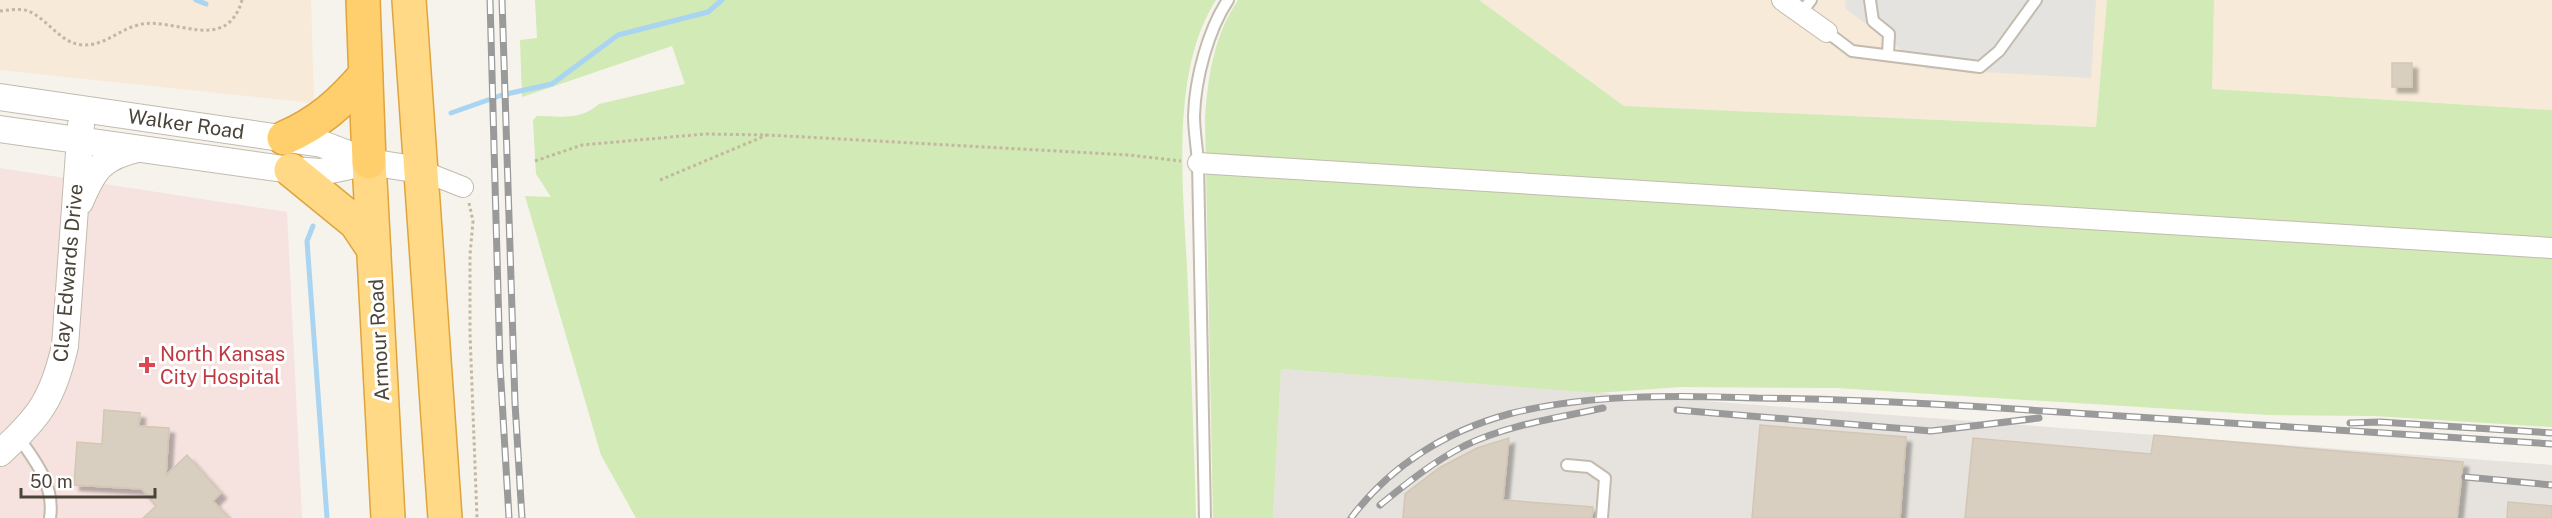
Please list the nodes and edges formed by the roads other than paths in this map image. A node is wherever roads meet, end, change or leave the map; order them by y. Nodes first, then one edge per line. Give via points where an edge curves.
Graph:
1 (363, 0) edge
2 (409, 0) edge
3 (1228, 0) edge
4 (1782, 0) edge
5 (1870, 0) edge
6 (2036, 0) edge
7 (1806, 7) edge
8 (1827, 32) joint
9 (1888, 55) junction
10 (366, 74) junction
11 (0, 97) edge
12 (83, 109) junction
13 (0, 129) edge
14 (284, 138) junction
15 (80, 140) junction
16 (140, 149) junction
17 (369, 162) junction
18 (1198, 163) junction
19 (291, 170) junction
20 (420, 170) junction
21 (463, 187) road end
22 (75, 216) junction
23 (2552, 248) edge
24 (374, 250) junction
25 (9, 445) edge
26 (1567, 465) dead end
27 (50, 518) edge
28 (388, 518) edge
29 (445, 518) edge
30 (1205, 518) edge
31 (1602, 518) edge

1 - 10 highway
2 - 20 highway
3 - 18 lane via 1217,17 1200,76 1194,115
4 - 7 street
5 - 9 lane via 1873,21 1889,34
6 - 9 lane via 1999,51 1980,67
7 - 8 street
8 - 9 lane via 1852,51
10 - 14 highway via 312,126
10 - 17 highway
11 - 12 street, Walker Road
12 - 14 street, Walker Road
12 - 15 street, Clay Edwards Drive
13 - 15 street, Walker Road
14 - 17 street, Walker Road via 322,144
15 - 16 street, Walker Road
15 - 22 street, Clay Edwards Drive
16 - 19 street, Walker Road
16 - 22 street via 106,159 91,178
17 - 19 street, Walker Road via 321,172
17 - 20 street, Walker Road
17 - 24 highway, Armour Road
18 - 23 street
18 - 30 lane
19 - 24 highway via 356,223
20 - 21 street
20 - 29 highway
22 - 25 street, Clay Edwards Drive via 65,346 58,374 49,399
24 - 28 highway, Armour Road
25 - 27 lane via 34,458 48,487
26 - 31 lane via 1589,466 1605,478

